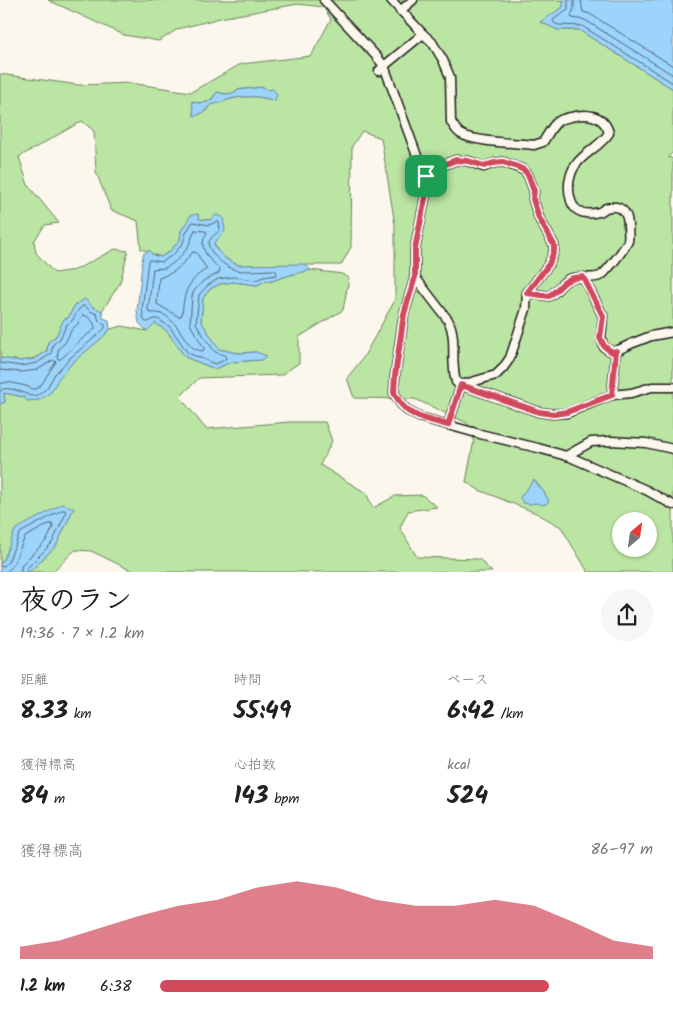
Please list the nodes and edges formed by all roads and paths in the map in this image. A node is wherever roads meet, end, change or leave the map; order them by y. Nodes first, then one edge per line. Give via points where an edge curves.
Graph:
1 (324, 0) edge
2 (391, 0) edge
3 (413, 0) edge
4 (400, 11) junction
5 (423, 34) junction
6 (381, 69) junction
7 (426, 176) junction
8 (415, 277) junction
9 (583, 277) junction
10 (527, 293) junction
11 (673, 332) edge
12 (616, 351) junction
13 (461, 385) junction
14 (673, 387) edge
15 (612, 395) junction
16 (448, 425) junction
17 (673, 449) edge
18 (566, 456) junction
19 (673, 505) edge

1 - 6 street via 377,57
2 - 4 street
3 - 4 street
4 - 5 street
5 - 6 street
5 - 9 street via 432,42 450,77 451,122 462,135 534,145 543,142 562,119 579,115 589,115 608,128 605,139 573,168 570,198 573,207 582,213 600,212 616,206 620,208 628,219 628,241 605,273 599,277
6 - 7 street
7 - 8 street via 426,193 415,249
7 - 10 street via 456,160 484,166 503,162 524,170 534,191 539,218 554,245 549,264
8 - 13 street via 451,326 456,382
8 - 16 street via 404,314 394,393 408,411
9 - 10 street via 570,279 549,296
9 - 12 street via 603,316 600,338 604,346
10 - 13 street via 526,309 504,368 496,375
11 - 12 street via 651,336
12 - 15 street
13 - 15 street via 539,412 554,414
13 - 16 street
14 - 15 street via 652,387
16 - 18 street
17 - 18 street via 646,443 591,442
18 - 19 street

